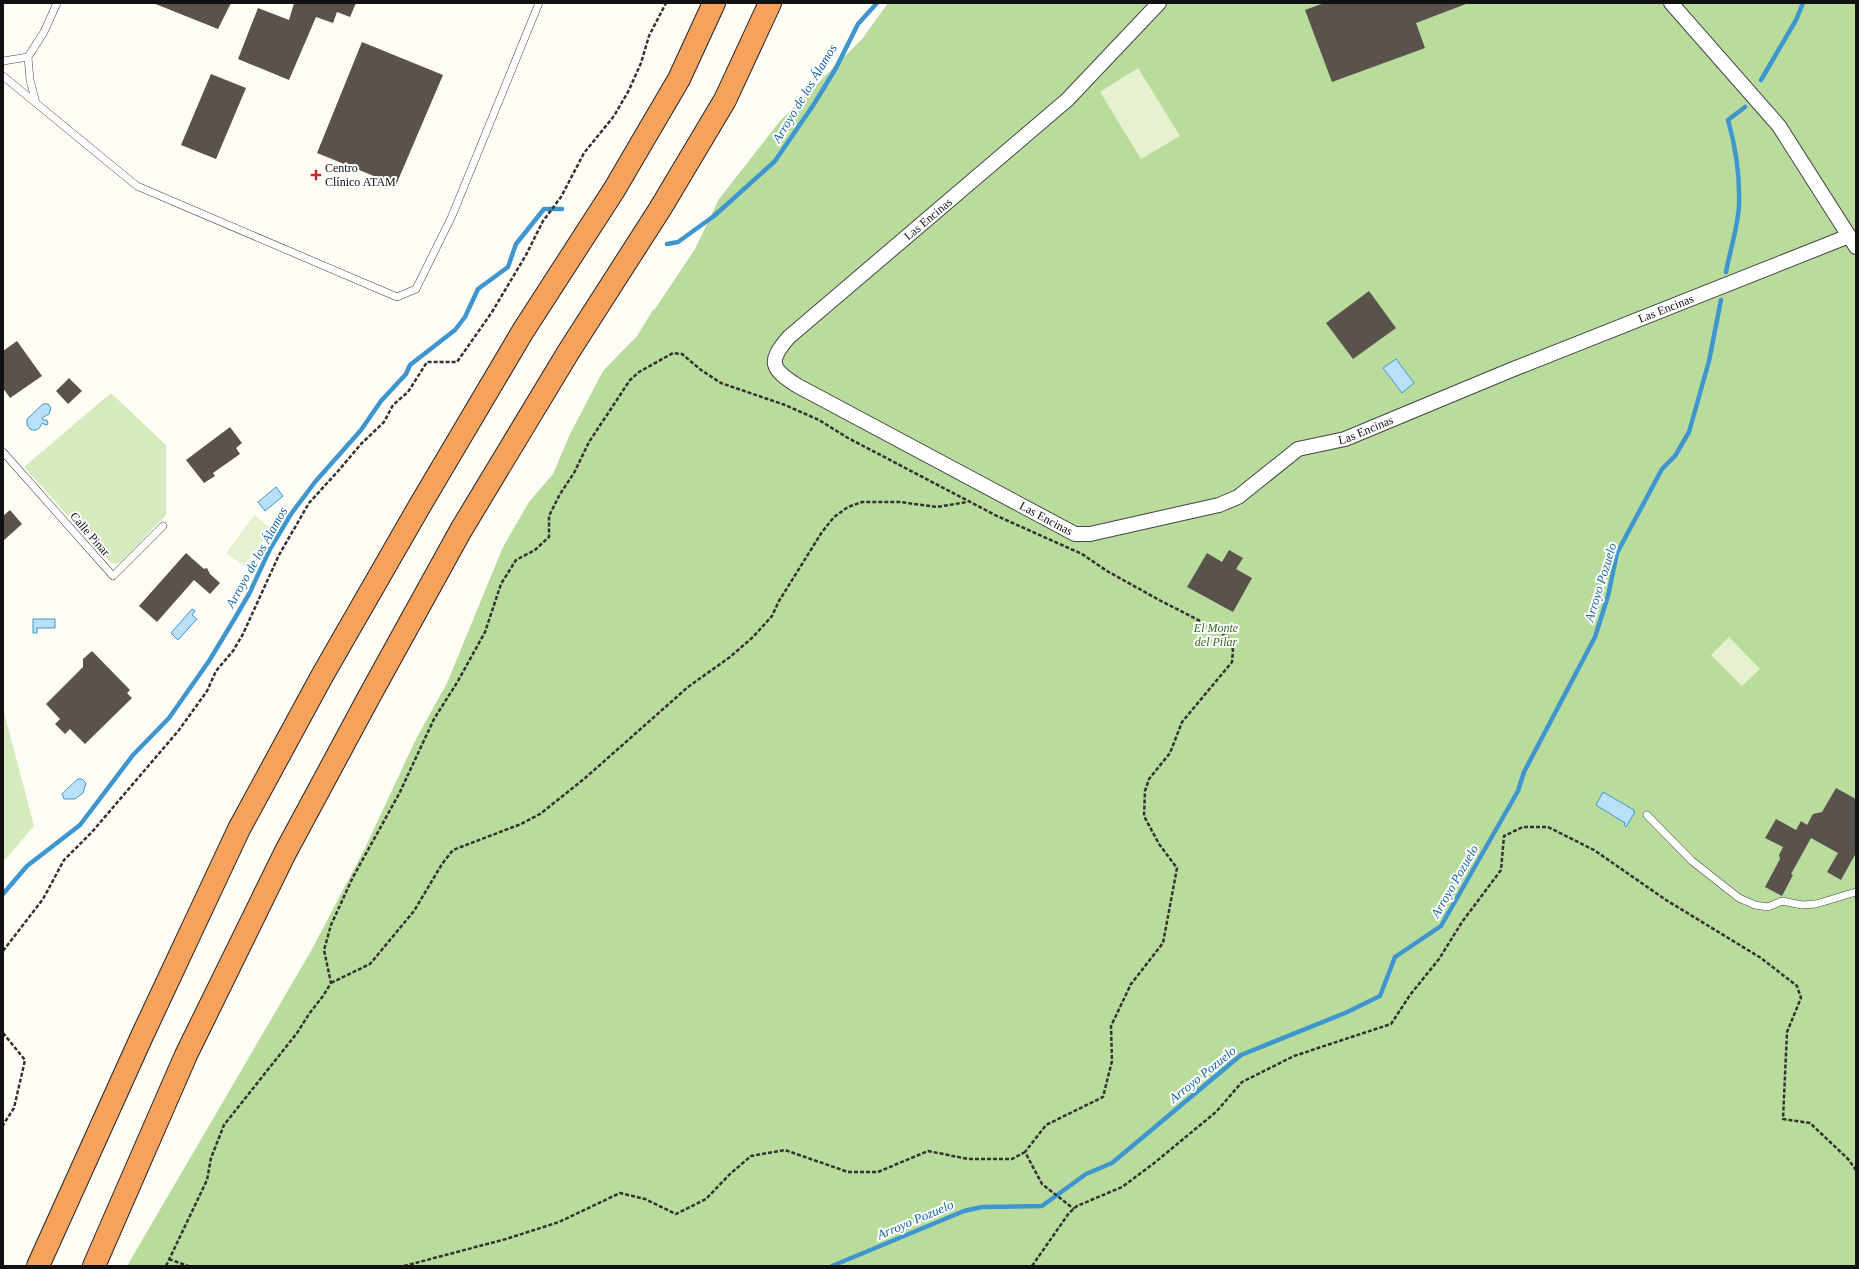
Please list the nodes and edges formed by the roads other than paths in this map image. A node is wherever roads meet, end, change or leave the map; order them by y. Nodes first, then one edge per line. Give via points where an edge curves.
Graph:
1 (57, 3) edge
2 (539, 3) edge
3 (714, 3) edge
4 (770, 3) edge
5 (1158, 3) edge
6 (1671, 3) edge
7 (28, 57) junction
8 (3, 61) edge
9 (3, 76) edge
10 (36, 103) junction
11 (1852, 241) edge
12 (3, 452) edge
13 (163, 526) dead end
14 (1647, 815) dead end
15 (1856, 892) edge
16 (38, 1266) edge
17 (94, 1266) edge

1 - 7 lane via 44,32
2 - 10 lane via 452,216 416,289 397,297 137,186
3 - 16 highway via 679,79 614,190 523,331 419,507 322,676 243,822 145,1029
4 - 17 highway via 725,100 461,530 285,853 186,1055
5 - 11 street, Las Encinas via 1067,100 789,337 774,358 776,368 786,379 1075,534 1090,534 1219,505 1238,497 1298,449 1345,439 1511,370
6 - 11 street, Las Encinas via 1779,126
7 - 8 lane
7 - 10 lane
9 - 10 lane
12 - 13 lane, Calle Pinar via 113,576
14 - 15 lane via 1692,861 1746,902 1761,907 1782,901 1802,905 1816,904

